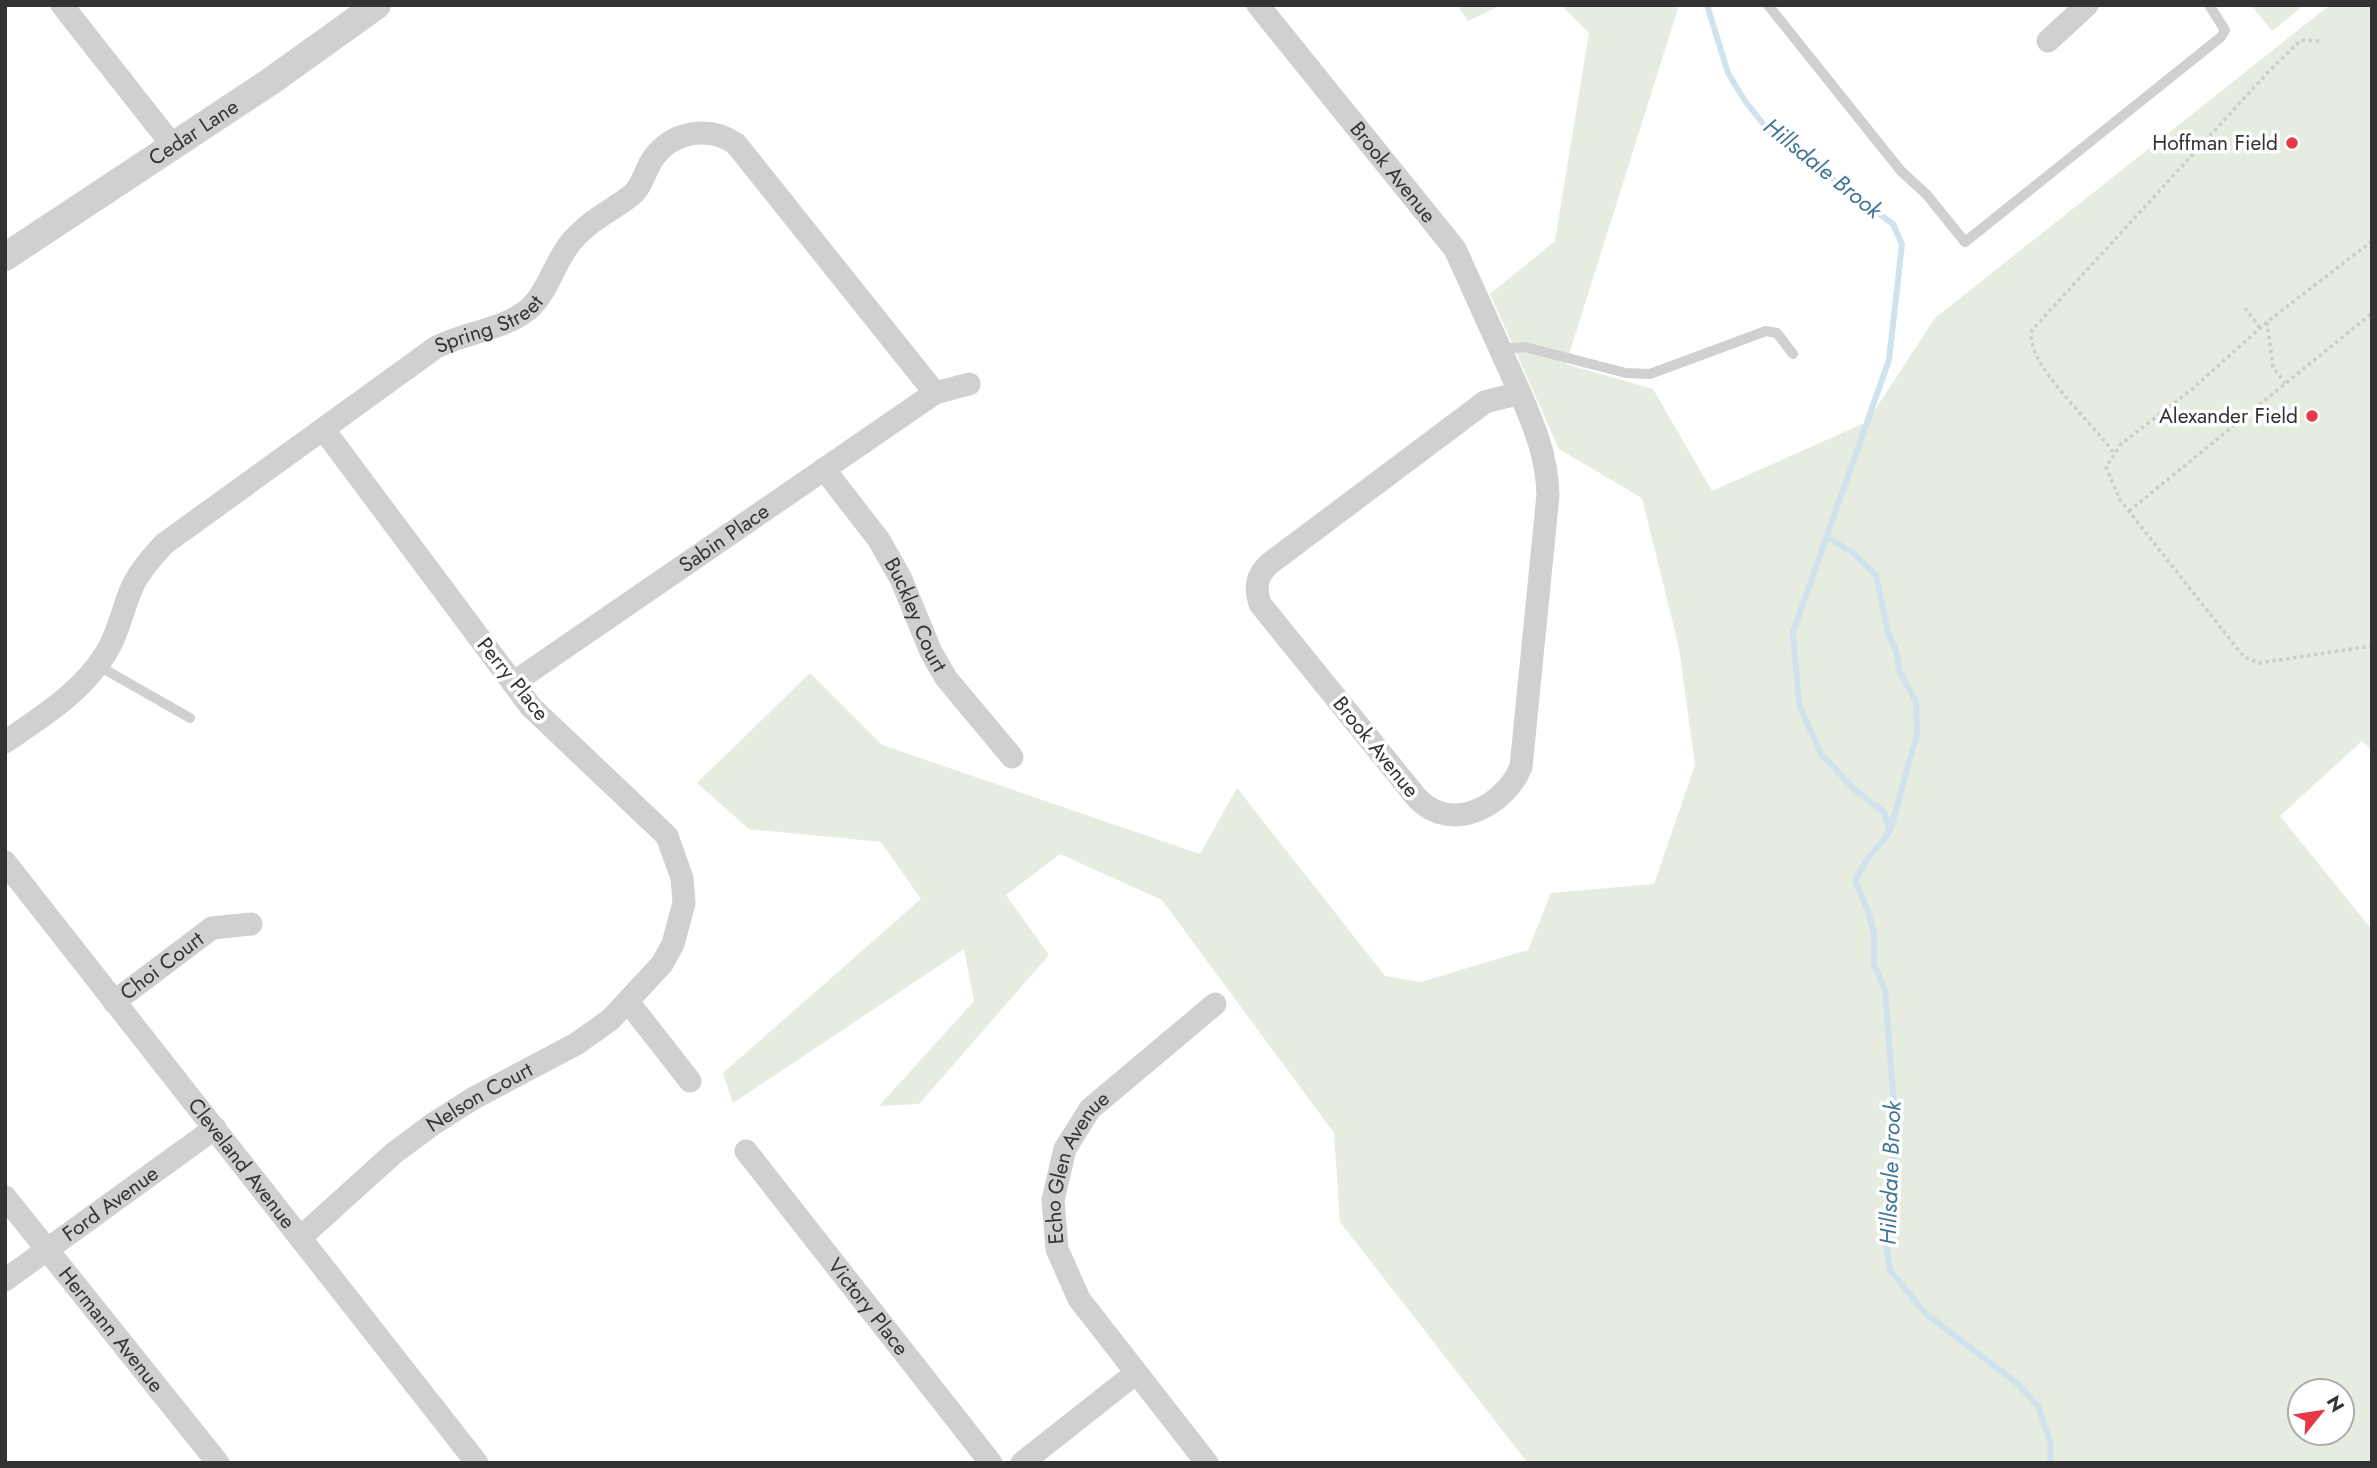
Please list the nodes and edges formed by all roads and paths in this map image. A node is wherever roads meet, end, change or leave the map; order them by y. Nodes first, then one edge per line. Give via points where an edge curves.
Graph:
1 (62, 5) edge
2 (377, 5) edge
3 (1258, 5) edge
4 (1768, 5) edge
5 (2087, 5) edge
6 (2209, 5) edge
7 (2048, 41) dead end
8 (2320, 41) dead end
9 (173, 146) junction
10 (2372, 241) edge
11 (5, 257) edge
12 (2245, 308) dead end
13 (2372, 313) edge
14 (2267, 323) junction
15 (2260, 328) junction
16 (1502, 349) junction
17 (1793, 354) dead end
18 (2286, 383) junction
19 (969, 384) dead end
20 (935, 393) junction
21 (1520, 393) junction
22 (324, 430) junction
23 (2113, 452) junction
24 (824, 469) junction
25 (2129, 511) junction
26 (2372, 646) edge
27 (97, 665) junction
28 (513, 682) junction
29 (190, 718) dead end
30 (5, 742) edge
31 (1012, 757) dead end
32 (5, 862) edge
33 (251, 924) dead end
34 (662, 964) joint
35 (114, 1002) junction
36 (629, 1003) junction
37 (1215, 1004) dead end
38 (690, 1081) dead end
39 (215, 1128) junction
40 (746, 1151) dead end
41 (5, 1197) edge
42 (300, 1238) junction
43 (47, 1250) junction
44 (5, 1280) edge
45 (1136, 1373) junction
46 (218, 1463) edge
47 (477, 1463) edge
48 (991, 1463) edge
49 (1022, 1463) edge
50 (1207, 1463) edge

1 - 9 street
2 - 9 street, Cedar Lane
3 - 16 street, Brook Avenue via 1455,249
4 - 6 lane via 1965,243 2221,37 2225,30
5 - 7 street
8 - 23 path via 2301,40 2271,69 2032,330 2038,360
9 - 11 street, Cedar Lane
10 - 14 path
12 - 15 path
13 - 18 path
14 - 15 path
14 - 18 path via 2273,367
15 - 23 path
16 - 17 lane via 1525,347 1626,373 1650,374 1766,331 1777,333
16 - 21 street, Brook Avenue
18 - 25 path
19 - 20 street
20 - 22 street, Spring Street via 736,144 710,132 696,132 663,147 633,193 590,222 571,242 533,305 519,317 435,348
20 - 24 street, Sabin Place
21 - 21 street, Brook Avenue via 1541,442 1548,495 1521,767 1499,799 1453,816 1437,813 1417,798 1260,604 1258,580 1269,564 1485,402
22 - 27 street, Spring Street via 164,544 134,584 120,624
22 - 28 street, Perry Place
23 - 25 path via 2107,475
24 - 28 street, Sabin Place
24 - 31 street, Buckley Court via 879,540 946,678
25 - 26 path via 2244,657 2259,663
27 - 29 lane
27 - 30 street, Spring Street via 68,698
28 - 34 street, Perry Place via 531,707 667,836 682,878 684,903 673,944
32 - 35 street, Cleveland Avenue
33 - 35 street, Choi Court via 212,928
34 - 36 street, Nelson Court
35 - 39 street, Cleveland Avenue
36 - 38 street
36 - 42 street, Nelson Court via 576,1044 433,1124
37 - 45 street, Echo Glen Avenue via 1090,1109 1071,1138 1056,1175 1053,1225 1065,1275
39 - 42 street, Cleveland Avenue
39 - 43 street, Ford Avenue
40 - 48 street, Victory Place
41 - 43 street, Hermann Avenue
42 - 47 street, Cleveland Avenue
43 - 44 street, Ford Avenue
43 - 46 street, Hermann Avenue
45 - 49 street
45 - 50 street, Echo Glen Avenue

